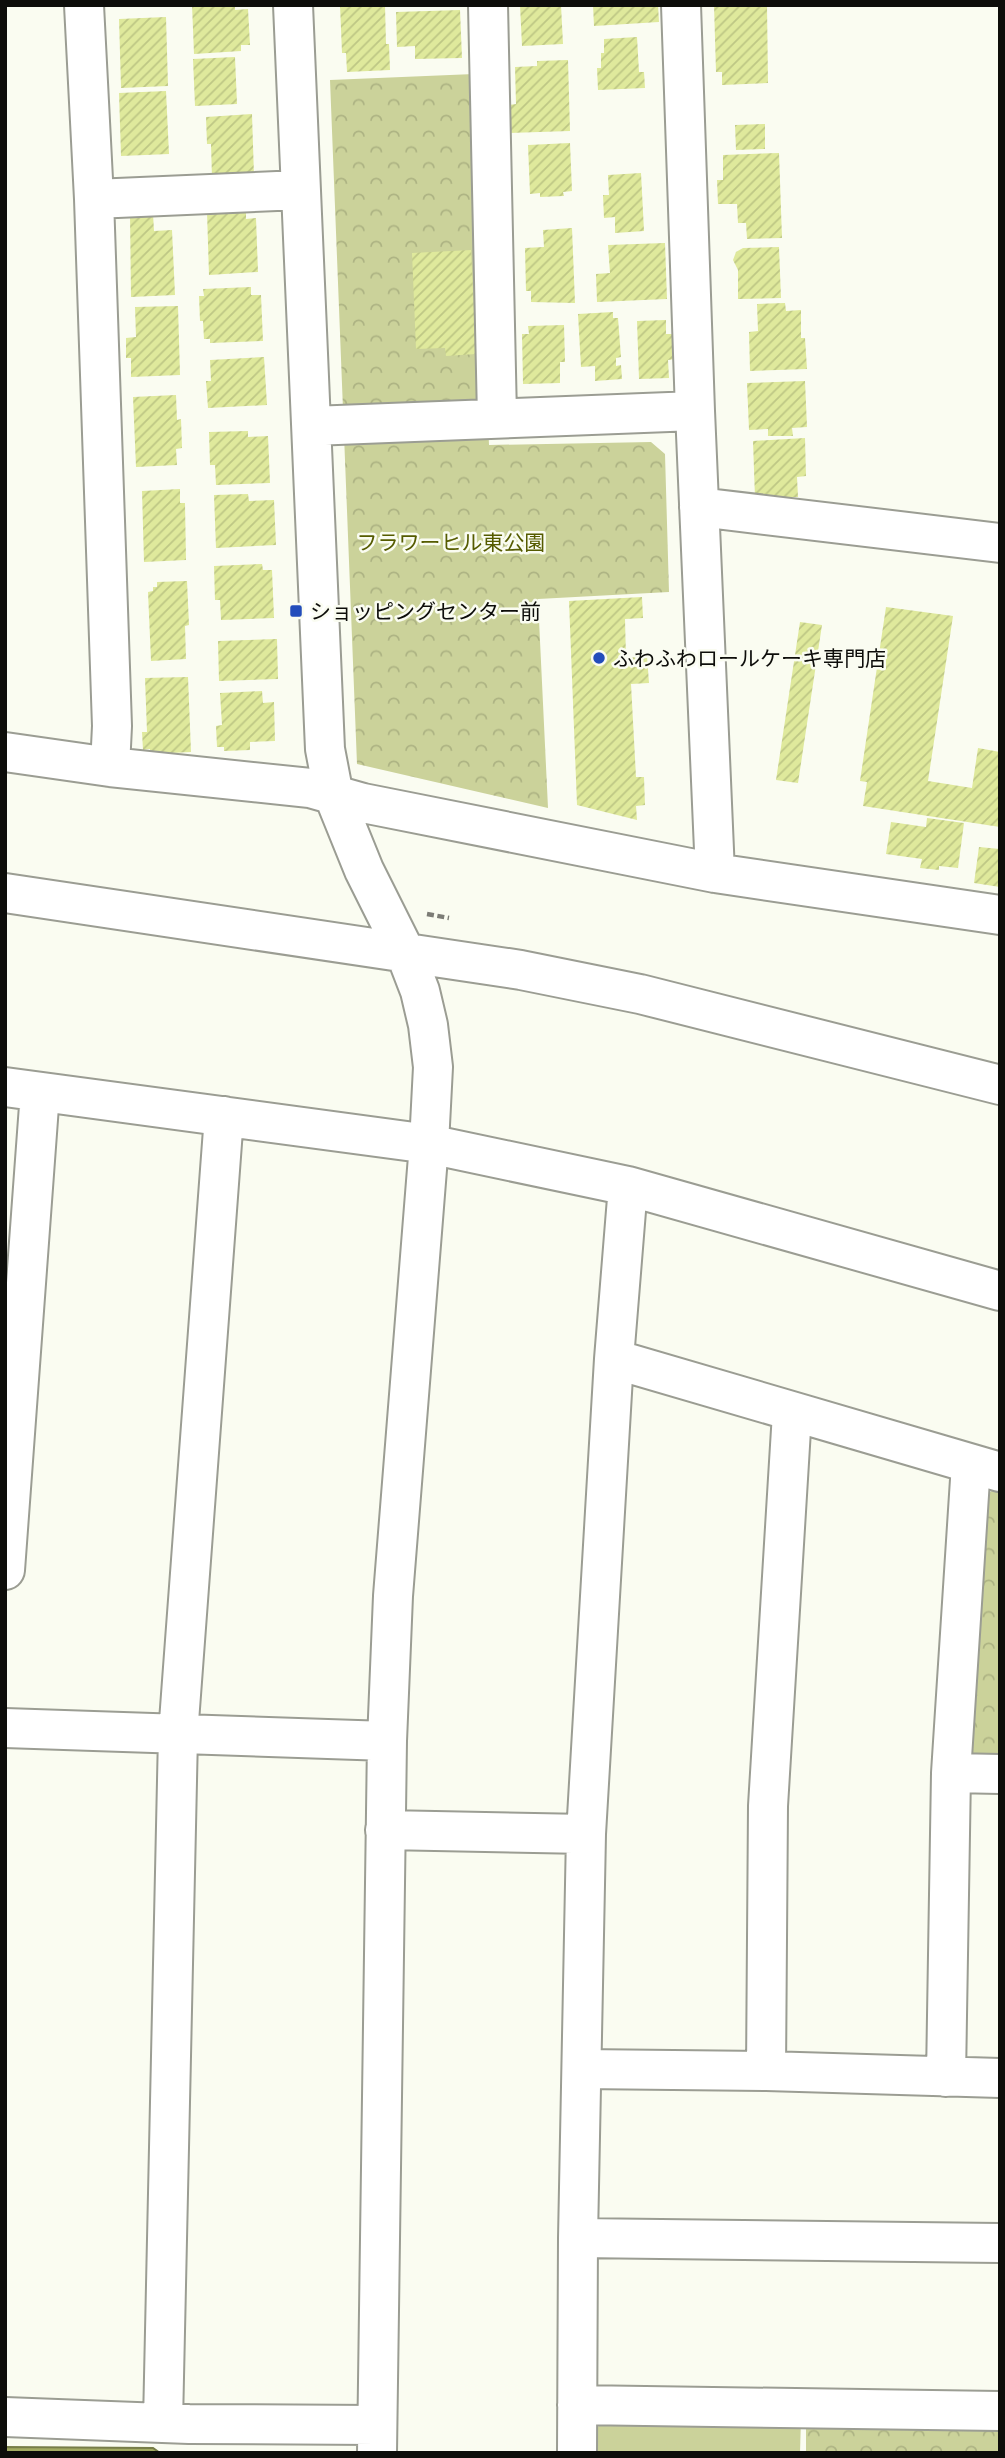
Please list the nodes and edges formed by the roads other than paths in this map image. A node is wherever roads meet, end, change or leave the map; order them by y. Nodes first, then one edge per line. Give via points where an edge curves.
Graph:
1 (84, 5) edge
2 (293, 5) edge
3 (488, 5) edge
4 (681, 5) edge
5 (300, 190) junction
6 (94, 200) junction
7 (695, 411) junction
8 (497, 417) junction
9 (312, 426) junction
10 (699, 507) junction
11 (1000, 543) edge
12 (14, 753) edge
13 (110, 766) junction
14 (334, 796) junction
15 (715, 873) junction
16 (5, 892) edge
17 (1000, 915) edge
18 (405, 951) junction
19 (1000, 1085) edge
20 (23, 1090) edge
21 (224, 1115) junction
22 (429, 1144) junction
23 (628, 1186) junction
24 (1000, 1291) edge
25 (614, 1359) junction
26 (792, 1413) junction
27 (985, 1468) edge
28 (5, 1570) edge
29 (5, 1728) edge
30 (178, 1735) junction
31 (387, 1741) junction
32 (951, 1773) junction
33 (1000, 1774) edge
34 (385, 1830) junction
35 (586, 1834) junction
36 (582, 2069) junction
37 (766, 2071) junction
38 (946, 2077) junction
39 (1000, 2078) edge
40 (578, 2238) junction
41 (1000, 2244) edge
42 (577, 2405) junction
43 (1000, 2411) edge
44 (5, 2417) edge
45 (180, 2433) edge
46 (376, 2439) edge
47 (577, 2453) edge

1 - 6 street
2 - 5 street
3 - 8 street
4 - 7 street
5 - 6 street
5 - 9 street
6 - 13 street
7 - 8 street
7 - 10 street
8 - 9 street
9 - 14 street via 325,749
10 - 11 street
10 - 15 street
12 - 13 street
13 - 14 street via 310,788
14 - 15 street
14 - 18 street via 364,870
15 - 17 street
16 - 18 street
18 - 19 street via 640,994
18 - 22 street via 428,1025 433,1068
20 - 21 street
20 - 28 street
21 - 22 street
21 - 30 street
22 - 23 street
22 - 31 street via 393,1596
23 - 24 street
23 - 25 street
25 - 26 street
25 - 35 street
26 - 27 street
26 - 37 street via 768,1806
27 - 32 street
29 - 30 street
30 - 31 street
30 - 45 street
31 - 34 street
32 - 33 street
32 - 38 street
34 - 35 street
34 - 46 street
35 - 36 street
36 - 37 street
36 - 40 street
37 - 38 street
38 - 39 street
40 - 41 street
40 - 42 street
42 - 43 street
42 - 47 street
44 - 45 street
45 - 46 street

